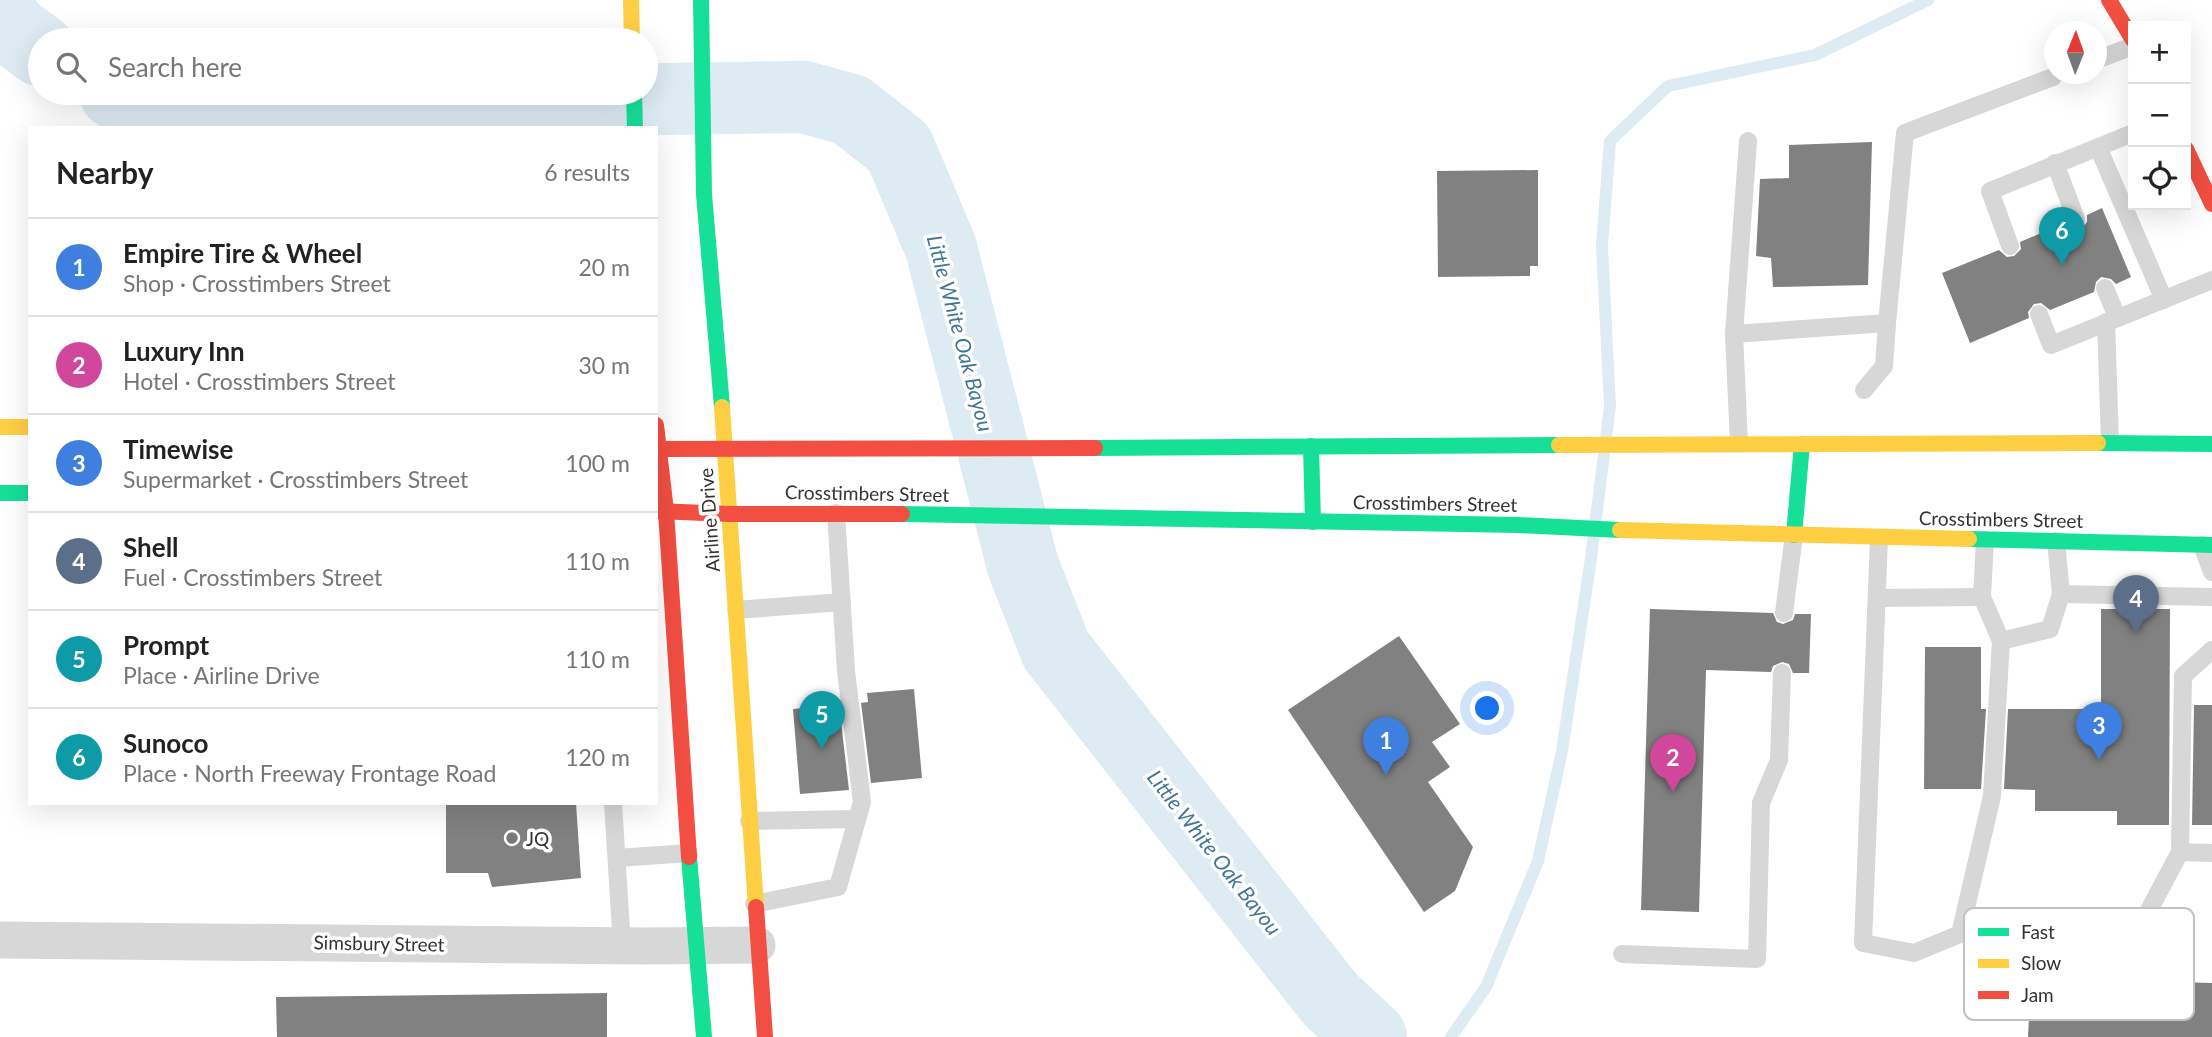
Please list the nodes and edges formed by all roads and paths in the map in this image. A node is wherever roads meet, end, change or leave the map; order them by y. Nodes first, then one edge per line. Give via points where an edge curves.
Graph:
1 (631, 0) edge
2 (701, 0) edge
3 (2109, 0) edge
4 (632, 28) edge
5 (2128, 32) edge
6 (2128, 48) edge
7 (2107, 56) edge
8 (2044, 80) edge
9 (634, 105) edge
10 (635, 126) edge
11 (2128, 135) edge
12 (1748, 141) dead end
13 (2098, 147) junction
14 (2191, 160) edge
15 (2055, 163) junction
16 (2212, 204) edge
17 (2076, 219) dead end
18 (2010, 246) dead end
19 (2212, 280) edge
20 (2105, 288) dead end
21 (2164, 300) junction
22 (2039, 314) dead end
23 (2111, 319) junction
24 (1887, 323) junction
25 (1734, 334) junction
26 (1864, 390) dead end
27 (0, 427) edge
28 (28, 427) edge
29 (2110, 442) junction
30 (1739, 443) junction
31 (1801, 444) junction
32 (2212, 444) edge
33 (1311, 446) junction
34 (725, 447) junction
35 (658, 449) edge
36 (658, 464) edge
37 (0, 493) edge
38 (28, 493) edge
39 (661, 511) edge
40 (835, 513) junction
41 (730, 514) junction
42 (1312, 522) junction
43 (1794, 535) junction
44 (1879, 538) junction
45 (1985, 540) junction
46 (2056, 541) junction
47 (2207, 545) edge
48 (2212, 572) edge
49 (2061, 594) junction
50 (1982, 597) junction
51 (2212, 597) edge
52 (1877, 598) junction
53 (842, 602) junction
54 (736, 610) junction
55 (1784, 613) dead end
56 (665, 620) edge
57 (2001, 641) junction
58 (2212, 650) edge
59 (1782, 673) dead end
60 (614, 805) edge
61 (857, 819) junction
62 (749, 821) junction
63 (2180, 852) junction
64 (689, 853) junction
65 (2212, 853) edge
66 (617, 858) junction
67 (754, 904) junction
68 (1966, 908) edge
69 (2150, 908) edge
70 (1964, 917) edge
71 (1960, 934) junction
72 (1964, 934) edge
73 (0, 940) edge
74 (757, 945) junction
75 (622, 946) junction
76 (695, 946) junction
77 (1622, 954) dead end
78 (704, 1037) edge
79 (765, 1037) edge

1 - 4 main road
2 - 34 main road, Airline Drive via 704,194
3 - 5 main road
6 - 7 lane
8 - 24 lane via 1905,133
9 - 10 main road
11 - 13 lane
12 - 25 lane
13 - 15 lane
13 - 21 lane
14 - 16 main road
15 - 17 lane
15 - 18 lane via 1990,191
19 - 21 lane
20 - 23 lane
21 - 23 lane
22 - 23 lane via 2051,345
23 - 29 lane
24 - 25 lane
24 - 26 lane via 1884,366
25 - 30 lane
27 - 28 main road
29 - 31 main road
29 - 32 main road
30 - 31 main road
30 - 33 main road
31 - 43 main road
33 - 34 main road
33 - 42 main road
34 - 35 main road
34 - 41 main road, Airline Drive
36 - 39 main road
37 - 38 main road
39 - 41 main road, Crosstimbers Street
39 - 56 main road
40 - 41 main road, Crosstimbers Street
40 - 42 main road, Crosstimbers Street
40 - 53 lane
41 - 54 main road, Airline Drive
42 - 43 main road, Crosstimbers Street
43 - 44 main road, Crosstimbers Street
43 - 55 lane
44 - 45 main road, Crosstimbers Street
44 - 52 lane
45 - 46 main road, Crosstimbers Street
45 - 50 lane
46 - 47 main road, Crosstimbers Street
46 - 49 lane
47 - 48 lane
49 - 51 lane
49 - 57 lane via 2050,629
50 - 52 lane
50 - 57 lane
52 - 71 lane via 1863,943 1914,953
53 - 54 lane
53 - 61 lane via 862,802
54 - 62 main road, Airline Drive
56 - 64 main road
57 - 68 lane via 1992,796
58 - 63 lane via 2183,676
59 - 77 lane via 1779,761 1761,803 1757,959
60 - 66 lane
61 - 62 lane
61 - 67 lane via 838,887
62 - 67 main road, Airline Drive
63 - 65 lane
63 - 69 lane
64 - 66 lane
64 - 76 main road
66 - 75 lane
67 - 74 main road, Airline Drive
70 - 71 lane
71 - 72 lane
73 - 75 street, Simsbury Street
74 - 76 street, Simsbury Street
74 - 79 main road, Airline Drive
75 - 76 street, Simsbury Street
76 - 78 main road

